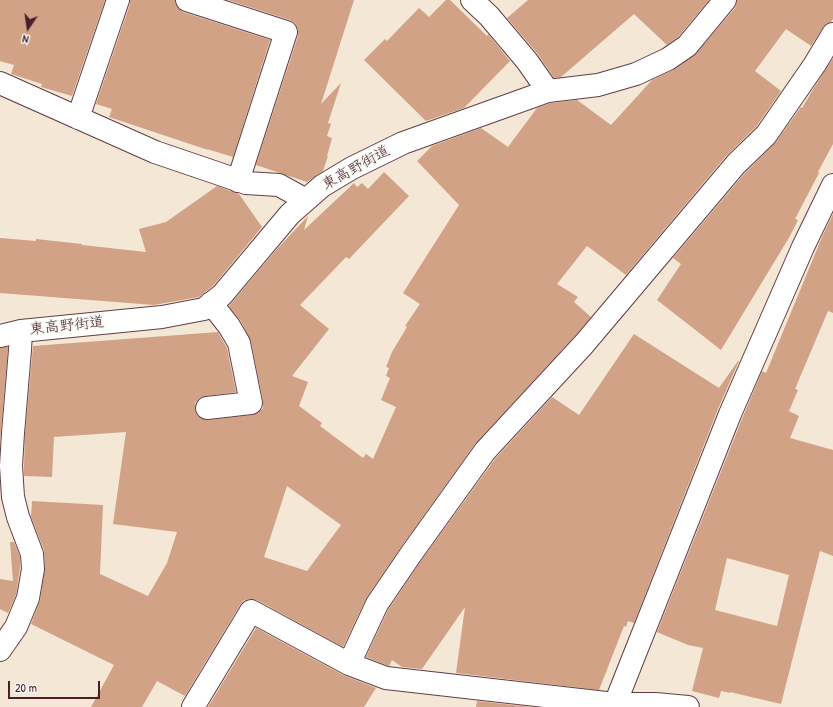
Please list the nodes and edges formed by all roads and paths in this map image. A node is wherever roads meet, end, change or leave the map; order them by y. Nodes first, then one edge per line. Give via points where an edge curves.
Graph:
1 (118, 0) edge
2 (186, 0) edge
3 (472, 0) edge
4 (725, 0) edge
5 (833, 34) edge
6 (0, 83) edge
7 (548, 91) junction
8 (78, 118) junction
9 (238, 181) junction
10 (833, 186) edge
11 (306, 200) junction
12 (212, 303) junction
13 (21, 331) junction
14 (0, 336) edge
15 (207, 408) dead end
16 (0, 650) edge
17 (349, 664) junction
18 (614, 706) edge
19 (193, 707) edge
20 (688, 707) edge

1 - 8 street
2 - 9 street via 286,32
3 - 7 street via 489,16
4 - 7 street, 東高野街道 via 687,46 668,59 636,74 598,85
5 - 17 street via 766,135 736,164 584,344 485,451 378,604
6 - 8 street
7 - 11 street, 東高野街道 via 403,142 352,168 322,186
8 - 9 street via 154,152
9 - 11 street via 279,185
10 - 18 street via 803,247 730,414
11 - 12 street, 東高野街道 via 290,214 222,295
12 - 13 street, 東高野街道 via 204,309 162,317
12 - 15 street via 239,343 251,403
13 - 14 street, 東高野街道
13 - 16 street via 11,466 13,497 32,554 33,568 28,598 16,627
17 - 18 street via 386,678
17 - 19 street via 251,611
18 - 20 street via 655,704

